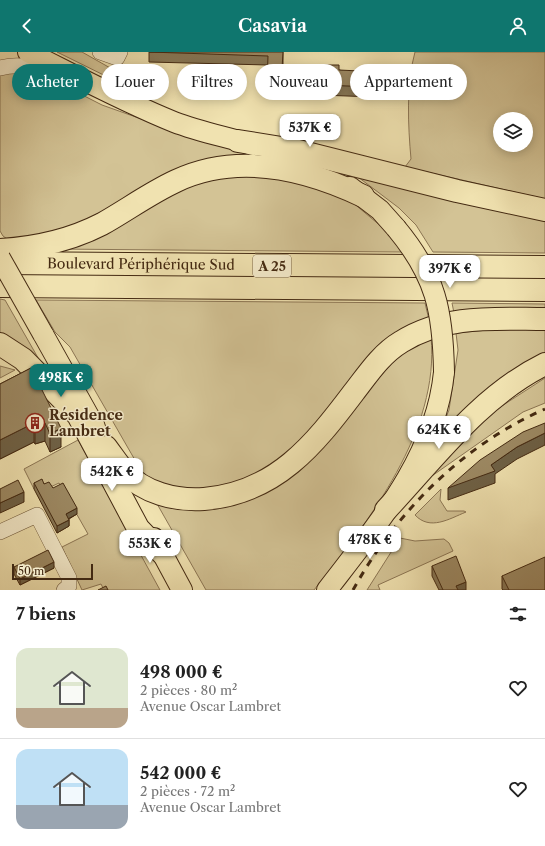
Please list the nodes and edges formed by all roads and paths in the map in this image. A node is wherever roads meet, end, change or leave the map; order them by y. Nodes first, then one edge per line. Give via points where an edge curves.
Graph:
1 (28, 52) edge
2 (100, 52) edge
3 (120, 52) edge
4 (0, 68) edge
5 (101, 88) edge
6 (101, 92) edge
7 (125, 100) edge
8 (238, 141) junction
9 (363, 196) junction
10 (545, 210) edge
11 (0, 250) edge
12 (0, 258) edge
13 (0, 263) edge
14 (545, 267) edge
15 (0, 286) edge
16 (545, 290) edge
17 (545, 319) edge
18 (0, 344) edge
19 (545, 364) edge
20 (106, 447) junction
21 (386, 510) junction
22 (0, 532) edge
23 (162, 553) junction
24 (64, 590) edge
25 (182, 590) edge
26 (327, 590) edge

1 - 5 main road
2 - 3 street via 117,58
4 - 6 street via 30,66 72,84
7 - 8 main road via 182,124
8 - 9 main road via 306,163
8 - 10 highway via 294,150
9 - 11 highway via 293,170 259,166 225,168 195,174 178,181 101,224 71,236 26,248
9 - 21 main road, bridge via 396,228 420,261 436,298 442,331 444,372 437,412 412,468
12 - 20 main road, bridge
13 - 14 highway, Boulevard Périphérique Sud / A 25
15 - 16 highway, A 25
17 - 20 highway via 460,321 440,324 412,335 379,360 321,435 293,463 266,481 230,494 194,499 159,493 139,484 125,472
18 - 23 highway via 24,359 78,415 138,528
19 - 21 highway via 486,404
20 - 23 main road
21 - 26 main road
22 - 24 street via 37,515 69,578 69,586
23 - 25 main road

